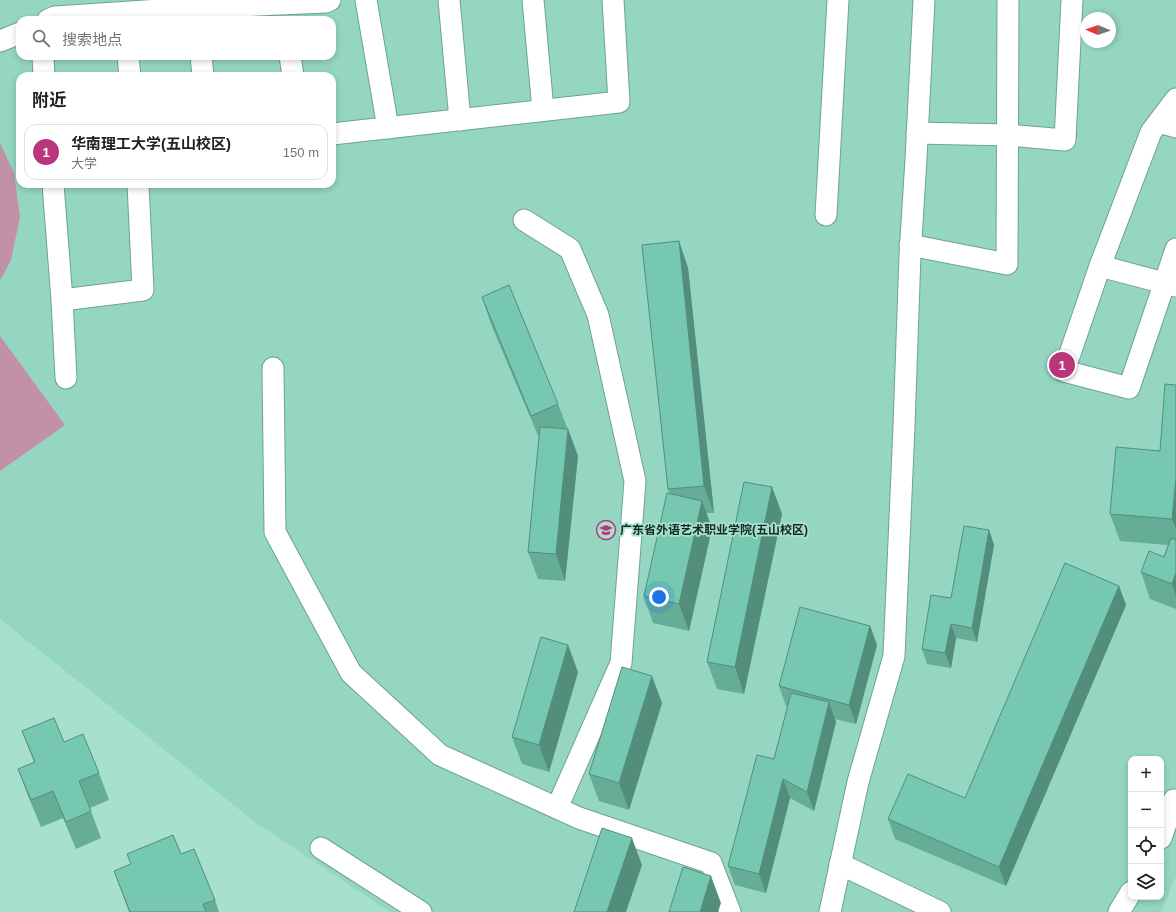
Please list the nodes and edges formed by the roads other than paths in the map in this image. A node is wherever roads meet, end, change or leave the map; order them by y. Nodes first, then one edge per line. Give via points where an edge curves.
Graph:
1 (330, 0) edge
2 (366, 0) edge
3 (449, 0) edge
4 (534, 0) edge
5 (613, 0) edge
6 (838, 0) edge
7 (924, 0) edge
8 (1008, 0) edge
9 (1072, 0) edge
10 (283, 12) edge
11 (196, 14) edge
12 (125, 16) edge
13 (16, 34) edge
14 (0, 41) edge
15 (43, 60) edge
16 (128, 60) edge
17 (201, 60) edge
18 (291, 60) edge
19 (44, 72) edge
20 (130, 72) edge
21 (203, 72) edge
22 (292, 72) edge
23 (1176, 99) edge
24 (543, 110) junction
25 (460, 120) junction
26 (1167, 125) edge
27 (388, 128) junction
28 (917, 132) junction
29 (336, 134) edge
30 (1008, 135) junction
31 (53, 188) edge
32 (138, 188) edge
33 (826, 214) dead end
34 (524, 220) dead end
35 (910, 245) junction
36 (1176, 249) edge
37 (1100, 266) junction
38 (1171, 284) edge
39 (62, 300) junction
40 (273, 368) dead end
41 (66, 378) dead end
42 (1176, 800) edge
43 (557, 808) junction
44 (1164, 829) edge
45 (321, 848) dead end
46 (840, 864) junction
47 (1128, 897) edge
48 (422, 912) edge
49 (730, 912) edge
50 (830, 912) edge
51 (940, 912) edge
52 (1119, 912) edge

1 - 10 street
2 - 27 street
3 - 25 street
4 - 24 street
5 - 24 street via 619,102
6 - 33 street
7 - 28 street
8 - 30 street
9 - 30 street via 1066,140
10 - 11 street
11 - 12 street
13 - 14 street
15 - 19 street
16 - 20 street
17 - 21 street
18 - 22 street
23 - 26 street
24 - 25 street
25 - 27 street
26 - 37 street via 1151,132
27 - 29 street
28 - 30 street
28 - 35 street
30 - 35 street via 1007,264
31 - 39 street
32 - 39 street via 143,290
34 - 43 street via 570,249 598,315 635,481 621,663
35 - 46 street via 894,656 858,782
36 - 38 street
37 - 38 street
37 - 38 street via 1064,371 1129,388
39 - 41 street
40 - 43 street via 275,532 351,673 440,755
42 - 44 street
43 - 49 street via 579,818 711,863
45 - 48 street
46 - 50 street
46 - 51 street
47 - 52 street

